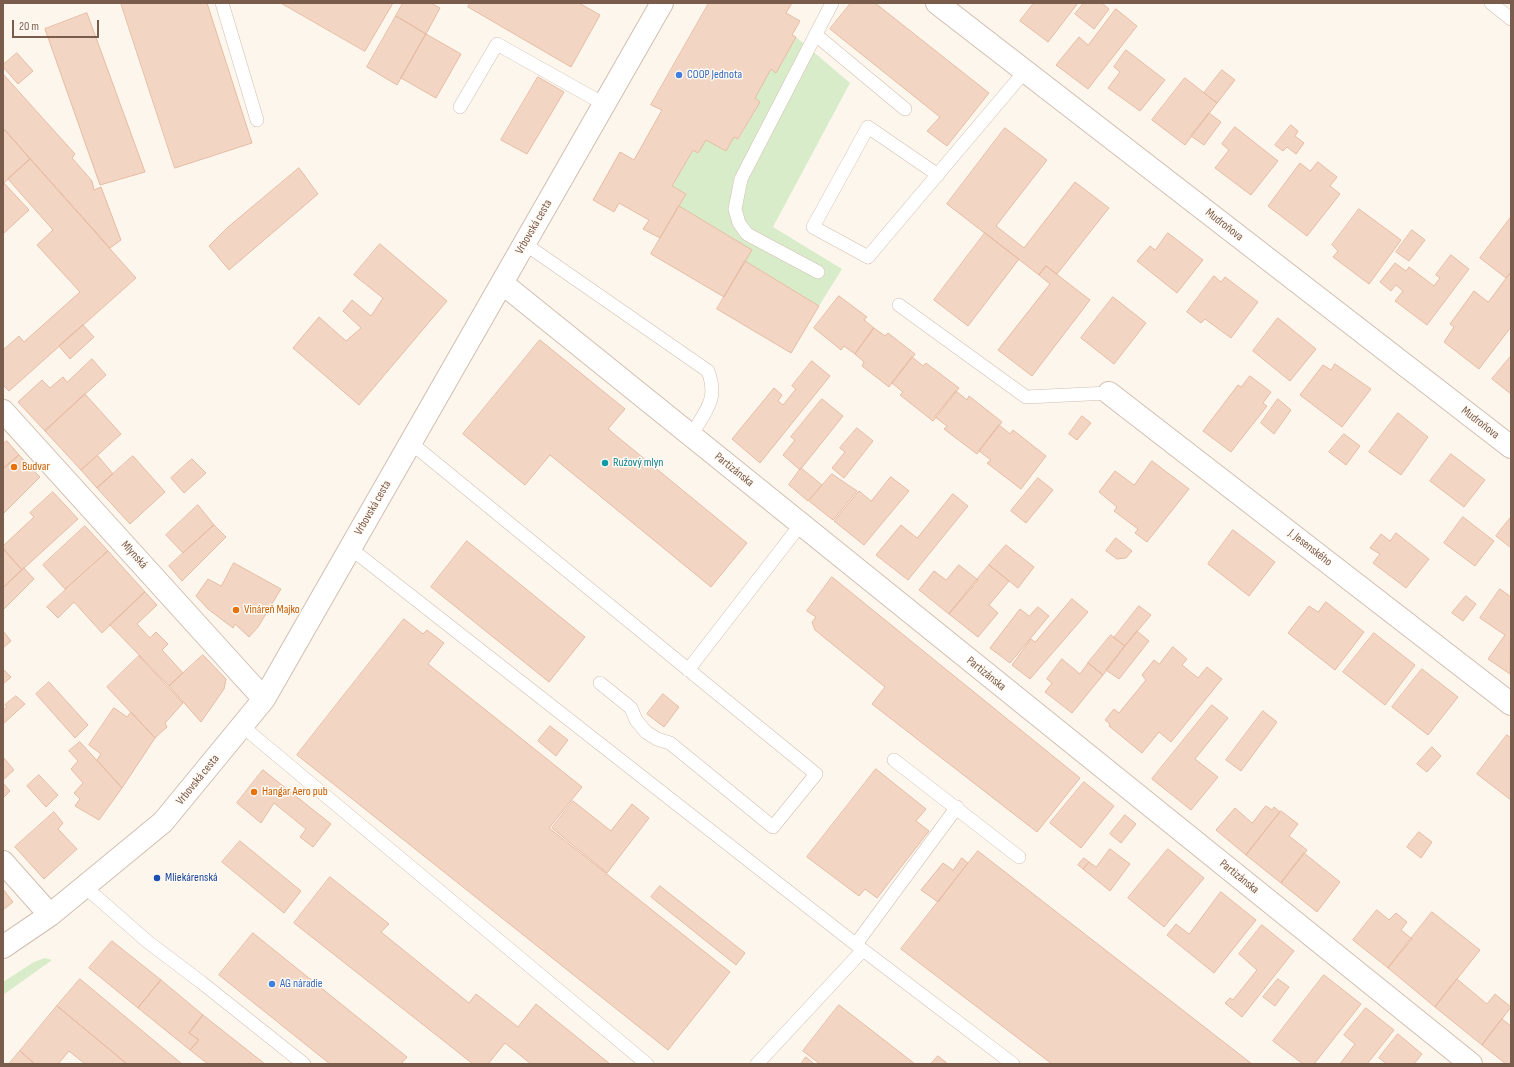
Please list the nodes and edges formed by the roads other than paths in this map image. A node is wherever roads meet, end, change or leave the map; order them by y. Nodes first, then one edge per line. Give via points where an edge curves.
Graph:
1 (222, 3) edge
2 (832, 3) edge
3 (937, 3) edge
4 (1491, 3) edge
5 (660, 4) edge
6 (1511, 19) edge
7 (816, 35) junction
8 (1025, 71) junction
9 (604, 104) junction
10 (460, 107) dead end
11 (905, 109) dead end
12 (257, 120) dead end
13 (938, 175) junction
14 (524, 244) junction
15 (818, 272) dead end
16 (502, 283) junction
17 (899, 305) dead end
18 (1109, 393) joint
19 (3, 411) edge
20 (691, 436) junction
21 (411, 444) junction
22 (1511, 447) edge
23 (801, 524) junction
24 (350, 548) junction
25 (688, 670) junction
26 (600, 682) dead end
27 (264, 699) junction
28 (1511, 704) edge
29 (242, 726) junction
30 (894, 760) dead end
31 (957, 807) junction
32 (1019, 857) dead end
33 (3, 862) edge
34 (84, 886) junction
35 (50, 915) junction
36 (3, 947) edge
37 (860, 947) junction
38 (304, 1064) edge
39 (647, 1064) edge
40 (757, 1064) edge
41 (1013, 1064) edge
42 (1471, 1064) edge

1 - 12 lane
2 - 7 lane
3 - 8 street, Mudroňova
4 - 6 lane
5 - 9 street, Vrbovská cesta
7 - 11 lane
7 - 15 lane via 741,180 735,209 739,223 747,234
8 - 13 lane
8 - 22 street, Mudroňova
9 - 10 lane via 497,44
9 - 14 street, Vrbovská cesta
13 - 13 lane via 868,257 813,227 868,127
14 - 16 street, Vrbovská cesta
14 - 20 lane via 708,371 713,384 712,399
16 - 20 street, Partizánska
16 - 21 street, Vrbovská cesta
17 - 18 lane via 1026,397
18 - 28 street, J. Jesenského
19 - 27 street, Mlynská
20 - 23 street, Partizánska
21 - 24 street, Vrbovská cesta
21 - 25 lane
23 - 25 lane
23 - 42 street, Partizánska
24 - 27 street, Vrbovská cesta
24 - 37 lane
25 - 26 lane via 816,774 773,827 670,742 657,739 646,732 636,720 631,708
27 - 29 street, Vrbovská cesta
29 - 34 street, Vrbovská cesta via 163,822
29 - 39 lane
30 - 31 lane
31 - 32 lane
31 - 37 lane
33 - 35 street
34 - 35 street, Vrbovská cesta
34 - 38 lane via 148,942
35 - 36 street, Vrbovská cesta
37 - 40 lane
37 - 41 lane

